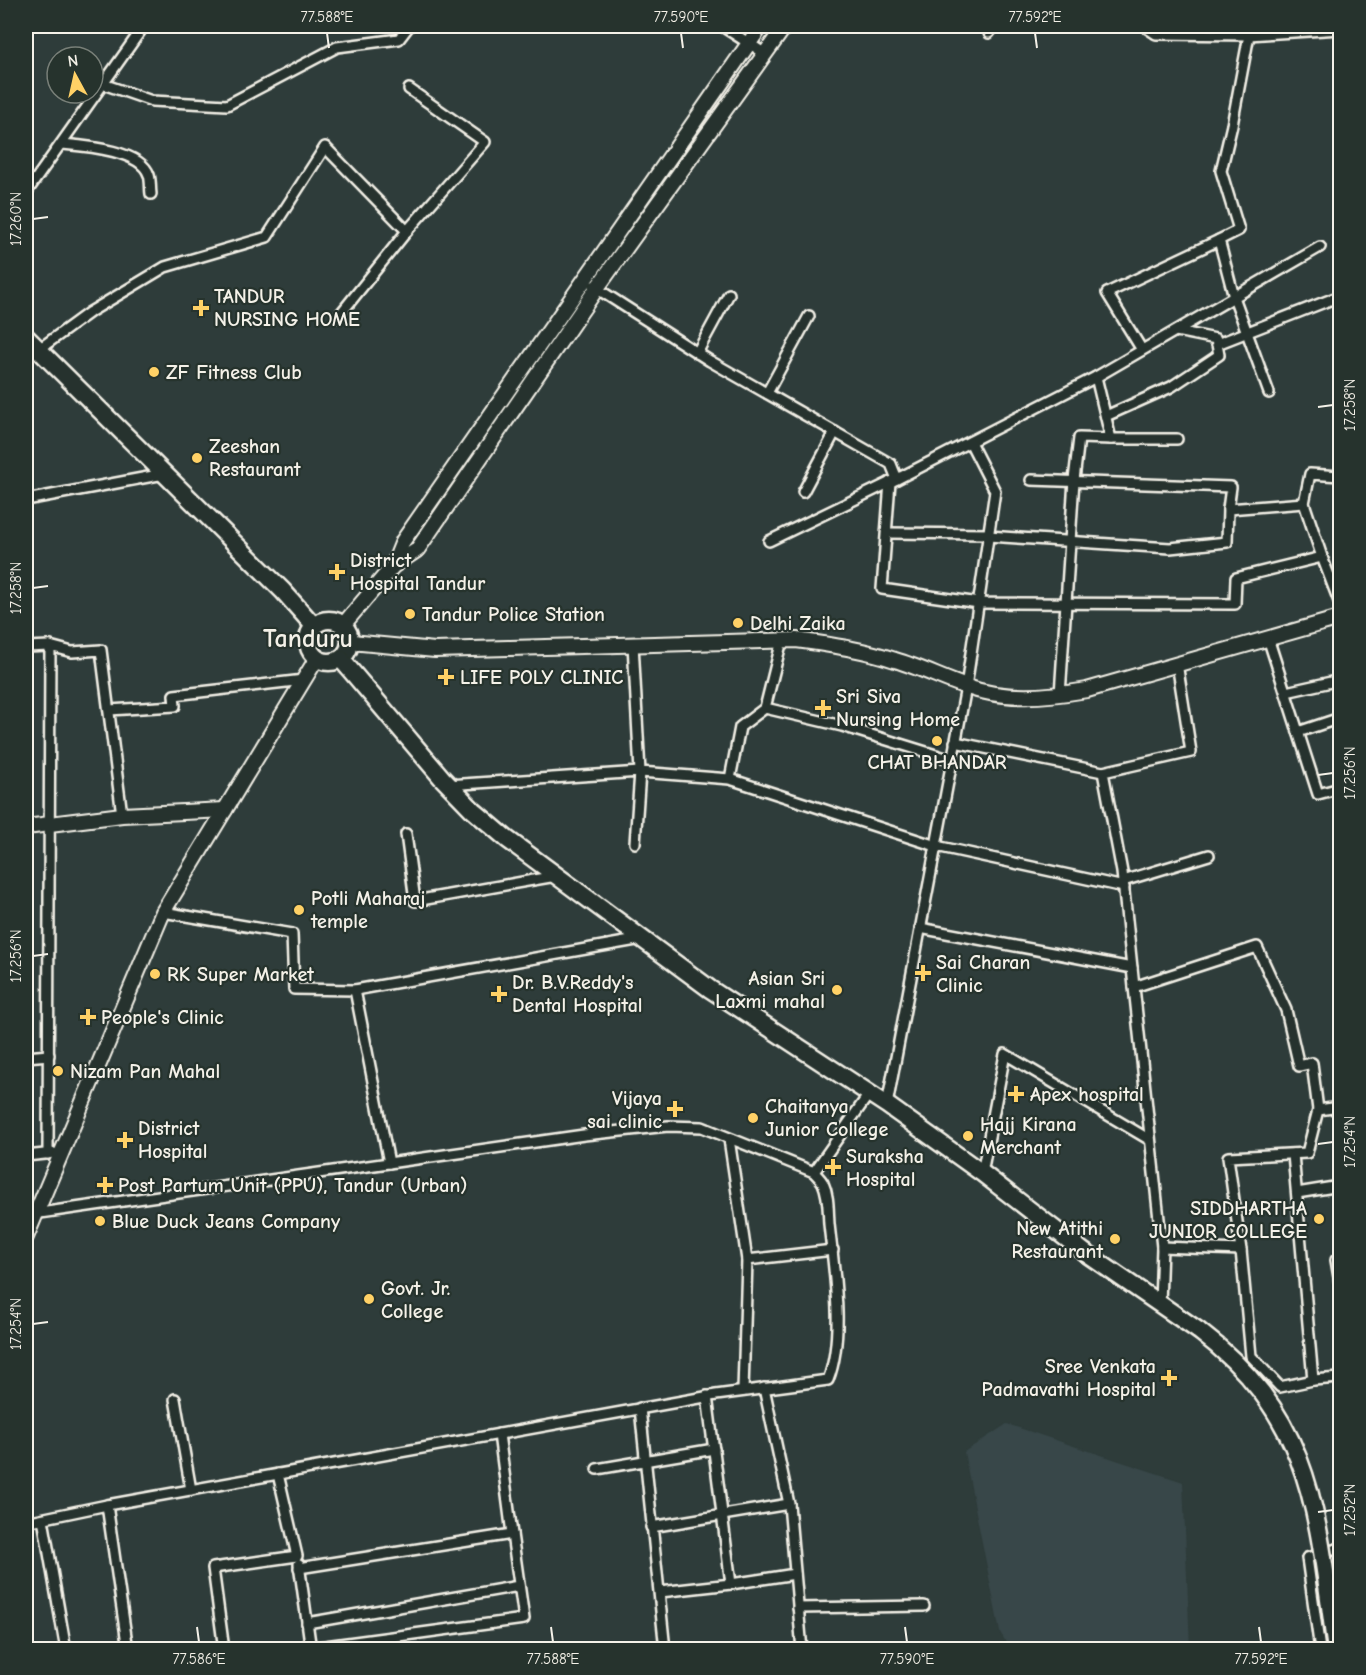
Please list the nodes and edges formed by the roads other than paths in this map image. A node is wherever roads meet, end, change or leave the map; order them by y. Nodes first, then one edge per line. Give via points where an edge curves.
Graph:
1 (144, 26) edge
2 (408, 26) edge
3 (723, 26) edge
4 (761, 26) edge
5 (785, 26) edge
6 (1144, 26) edge
7 (1341, 29) edge
8 (1249, 35) junction
9 (748, 43) junction
10 (764, 53) junction
11 (105, 81) edge
12 (105, 85) edge
13 (409, 89) dead end
14 (89, 105) edge
15 (62, 144) junction
16 (26, 193) edge
17 (151, 194) dead end
18 (407, 231) junction
19 (1219, 240) junction
20 (1320, 248) dead end
21 (584, 279) junction
22 (597, 288) junction
23 (729, 294) dead end
24 (1341, 296) edge
25 (1234, 297) junction
26 (809, 316) dead end
27 (338, 317) dead end
28 (1176, 331) junction
29 (1247, 332) junction
30 (29, 341) edge
31 (1217, 344) junction
32 (1142, 350) junction
33 (697, 353) junction
34 (1096, 377) junction
35 (767, 393) junction
36 (1269, 393) dead end
37 (1106, 416) junction
38 (835, 432) junction
39 (1111, 439) junction
40 (1177, 439) dead end
41 (970, 442) junction
42 (164, 474) junction
43 (1341, 476) edge
44 (1030, 480) dead end
45 (1074, 480) junction
46 (894, 481) junction
47 (802, 492) dead end
48 (26, 500) edge
49 (1304, 504) junction
50 (1228, 509) junction
51 (888, 533) junction
52 (988, 535) junction
53 (769, 541) dead end
54 (1070, 541) junction
55 (1322, 557) junction
56 (393, 566) junction
57 (979, 601) junction
58 (1065, 604) junction
59 (1341, 604) edge
60 (1341, 618) edge
61 (314, 626) junction
62 (344, 626) junction
63 (1268, 638) junction
64 (782, 640) junction
65 (351, 642) junction
66 (633, 644) junction
67 (50, 646) junction
68 (26, 647) edge
69 (317, 658) junction
70 (341, 659) junction
71 (1178, 663) junction
72 (304, 680) junction
73 (1341, 680) edge
74 (966, 687) junction
75 (1286, 692) junction
76 (1060, 695) junction
77 (765, 708) junction
78 (108, 710) junction
79 (1341, 718) edge
80 (1298, 732) junction
81 (956, 742) junction
82 (952, 760) junction
83 (640, 772) junction
84 (1103, 772) junction
85 (730, 779) junction
86 (448, 785) junction
87 (1341, 788) edge
88 (225, 810) junction
89 (122, 815) junction
90 (49, 823) junction
91 (26, 826) edge
92 (406, 834) dead end
93 (635, 843) dead end
94 (936, 846) junction
95 (1209, 855) dead end
96 (556, 876) junction
97 (1123, 884) junction
98 (163, 912) junction
99 (920, 928) junction
100 (642, 939) junction
101 (1132, 968) junction
102 (1134, 987) junction
103 (355, 990) junction
104 (49, 1055) junction
105 (26, 1057) edge
106 (869, 1094) junction
107 (887, 1105) junction
108 (1341, 1107) edge
109 (1318, 1110) junction
110 (729, 1139) junction
111 (1150, 1140) junction
112 (56, 1153) junction
113 (1293, 1154) junction
114 (26, 1156) edge
115 (388, 1163) junction
116 (814, 1172) junction
117 (982, 1173) junction
118 (1341, 1186) edge
119 (1296, 1193) junction
120 (31, 1214) edge
121 (26, 1237) edge
122 (1162, 1248) junction
123 (833, 1250) junction
124 (1241, 1250) junction
125 (747, 1260) junction
126 (1341, 1260) edge
127 (1341, 1284) edge
128 (1160, 1304) junction
129 (1341, 1378) edge
130 (1313, 1380) junction
131 (764, 1388) junction
132 (743, 1391) junction
133 (707, 1396) junction
134 (175, 1399) dead end
135 (640, 1408) junction
136 (499, 1434) junction
137 (714, 1449) junction
138 (645, 1460) junction
139 (597, 1469) dead end
140 (278, 1474) junction
141 (191, 1490) junction
142 (107, 1504) junction
143 (789, 1504) junction
144 (722, 1515) junction
145 (43, 1520) junction
146 (26, 1522) edge
147 (651, 1527) junction
148 (512, 1534) junction
149 (1341, 1548) edge
150 (297, 1556) junction
151 (299, 1568) junction
152 (795, 1574) junction
153 (731, 1584) junction
154 (519, 1586) junction
155 (660, 1592) junction
156 (924, 1606) dead end
157 (798, 1608) junction
158 (307, 1623) junction
159 (310, 1649) edge
160 (66, 1650) edge
161 (128, 1650) edge
162 (224, 1650) edge
163 (665, 1650) edge
164 (802, 1650) edge
165 (1320, 1650) edge
166 (1336, 1650) edge

1 - 11 street
2 - 12 street via 399,39 337,47 227,105 152,101
3 - 9 street
4 - 9 street
5 - 10 street
6 - 8 street via 1156,34
7 - 8 street
8 - 19 street via 1221,171 1239,230
9 - 10 street
9 - 21 street
10 - 22 street
13 - 18 street via 485,142
14 - 15 street
15 - 16 street
15 - 17 street via 98,147 135,159 148,173
18 - 27 street
18 - 30 street via 325,147 267,237 165,267 90,312
19 - 25 street
19 - 32 street via 1107,294
20 - 25 street
21 - 22 street
21 - 56 street via 403,541
22 - 33 street
22 - 56 street via 417,550
23 - 33 street
24 - 29 street
25 - 28 street
25 - 29 street
26 - 35 street
28 - 31 street via 1216,339
28 - 32 street
29 - 31 street
29 - 36 street
30 - 42 highway
31 - 37 street via 1219,355 1171,387
32 - 34 street
33 - 35 street
34 - 37 street
34 - 41 street
35 - 38 street
37 - 39 street
38 - 46 street via 891,464
38 - 47 street
39 - 40 street
39 - 45 street via 1079,438
41 - 46 street
41 - 52 street via 994,491
42 - 48 street
42 - 61 highway
43 - 49 street via 1310,474
44 - 45 street
45 - 50 street via 1231,487
45 - 54 street
46 - 51 street
46 - 53 street
49 - 50 street
49 - 55 street
50 - 54 street via 1227,543 1170,548
51 - 52 street
51 - 57 street via 882,589
52 - 54 street
52 - 57 street
54 - 58 street
55 - 58 street via 1236,578 1235,604
55 - 59 street
56 - 62 street
57 - 58 street
57 - 74 street
58 - 76 street
60 - 63 street
61 - 62 highway via 323,620
61 - 69 highway via 308,646
62 - 65 highway
63 - 71 street
63 - 75 street
64 - 66 street
64 - 74 street via 851,648 894,659
64 - 77 street
65 - 66 street via 435,650
65 - 70 highway
66 - 83 street
67 - 68 street
67 - 78 street via 72,652 101,650
67 - 90 street
69 - 70 highway via 333,662
69 - 72 street
70 - 86 highway
71 - 76 street
71 - 84 street via 1191,752
72 - 78 street via 174,695 175,706
72 - 88 street
73 - 75 street
74 - 76 street via 1004,696
74 - 81 street
75 - 80 street
77 - 82 street via 842,726
77 - 85 street via 740,727
78 - 89 street
79 - 80 street
80 - 87 street via 1318,794
81 - 82 street
81 - 84 street
82 - 94 street
83 - 85 street
83 - 86 street
83 - 93 street
84 - 97 street
85 - 94 street
86 - 96 highway via 507,839
88 - 89 street
88 - 98 street
89 - 90 street
90 - 91 street
90 - 104 street
92 - 96 street via 415,901
94 - 97 street
94 - 99 street
95 - 97 street
96 - 100 highway
97 - 101 street
98 - 103 street via 292,934 294,989
98 - 112 street
99 - 101 street
99 - 107 street
100 - 103 street
100 - 106 highway
101 - 102 street
102 - 109 street via 1257,947 1286,1010 1299,1066 1312,1063
102 - 111 street
103 - 115 street
104 - 105 street
104 - 112 street
106 - 107 highway
106 - 116 street
107 - 117 highway
108 - 109 street
109 - 113 street via 1307,1153
110 - 115 street via 702,1127 668,1126
110 - 116 street
110 - 125 street
111 - 117 street via 1005,1054
111 - 122 street
112 - 114 street
112 - 120 street
113 - 119 street
113 - 124 street via 1228,1157
115 - 120 street
116 - 123 street via 822,1182 828,1202
117 - 128 highway via 1084,1252
118 - 119 street
119 - 130 street
120 - 121 street
122 - 124 street
122 - 128 street
123 - 125 street
123 - 131 street via 835,1342 834,1365 828,1380
124 - 130 street via 1251,1356 1280,1387
125 - 132 street
126 - 127 street via 1336,1260
128 - 166 highway, bridge via 1199,1331 1251,1378 1269,1400 1296,1450 1312,1504
129 - 130 street
131 - 132 street
131 - 143 street
132 - 133 street
133 - 135 street
133 - 137 street
134 - 141 street
135 - 136 street
135 - 138 street
136 - 140 street
136 - 148 street
137 - 138 street
137 - 144 street
138 - 139 street
138 - 147 street
140 - 141 street
140 - 150 street
141 - 142 street
142 - 145 street
142 - 161 street
143 - 144 street
143 - 152 street
144 - 147 street
144 - 153 street
145 - 146 street
145 - 160 street
147 - 155 street
148 - 151 street
148 - 154 street
149 - 165 street via 1307,1558
150 - 151 street
150 - 162 street via 213,1568
151 - 158 street
152 - 153 street
152 - 157 street
153 - 155 street
154 - 158 street
154 - 159 street via 524,1619
155 - 163 street
156 - 157 street
157 - 164 street
158 - 159 street

